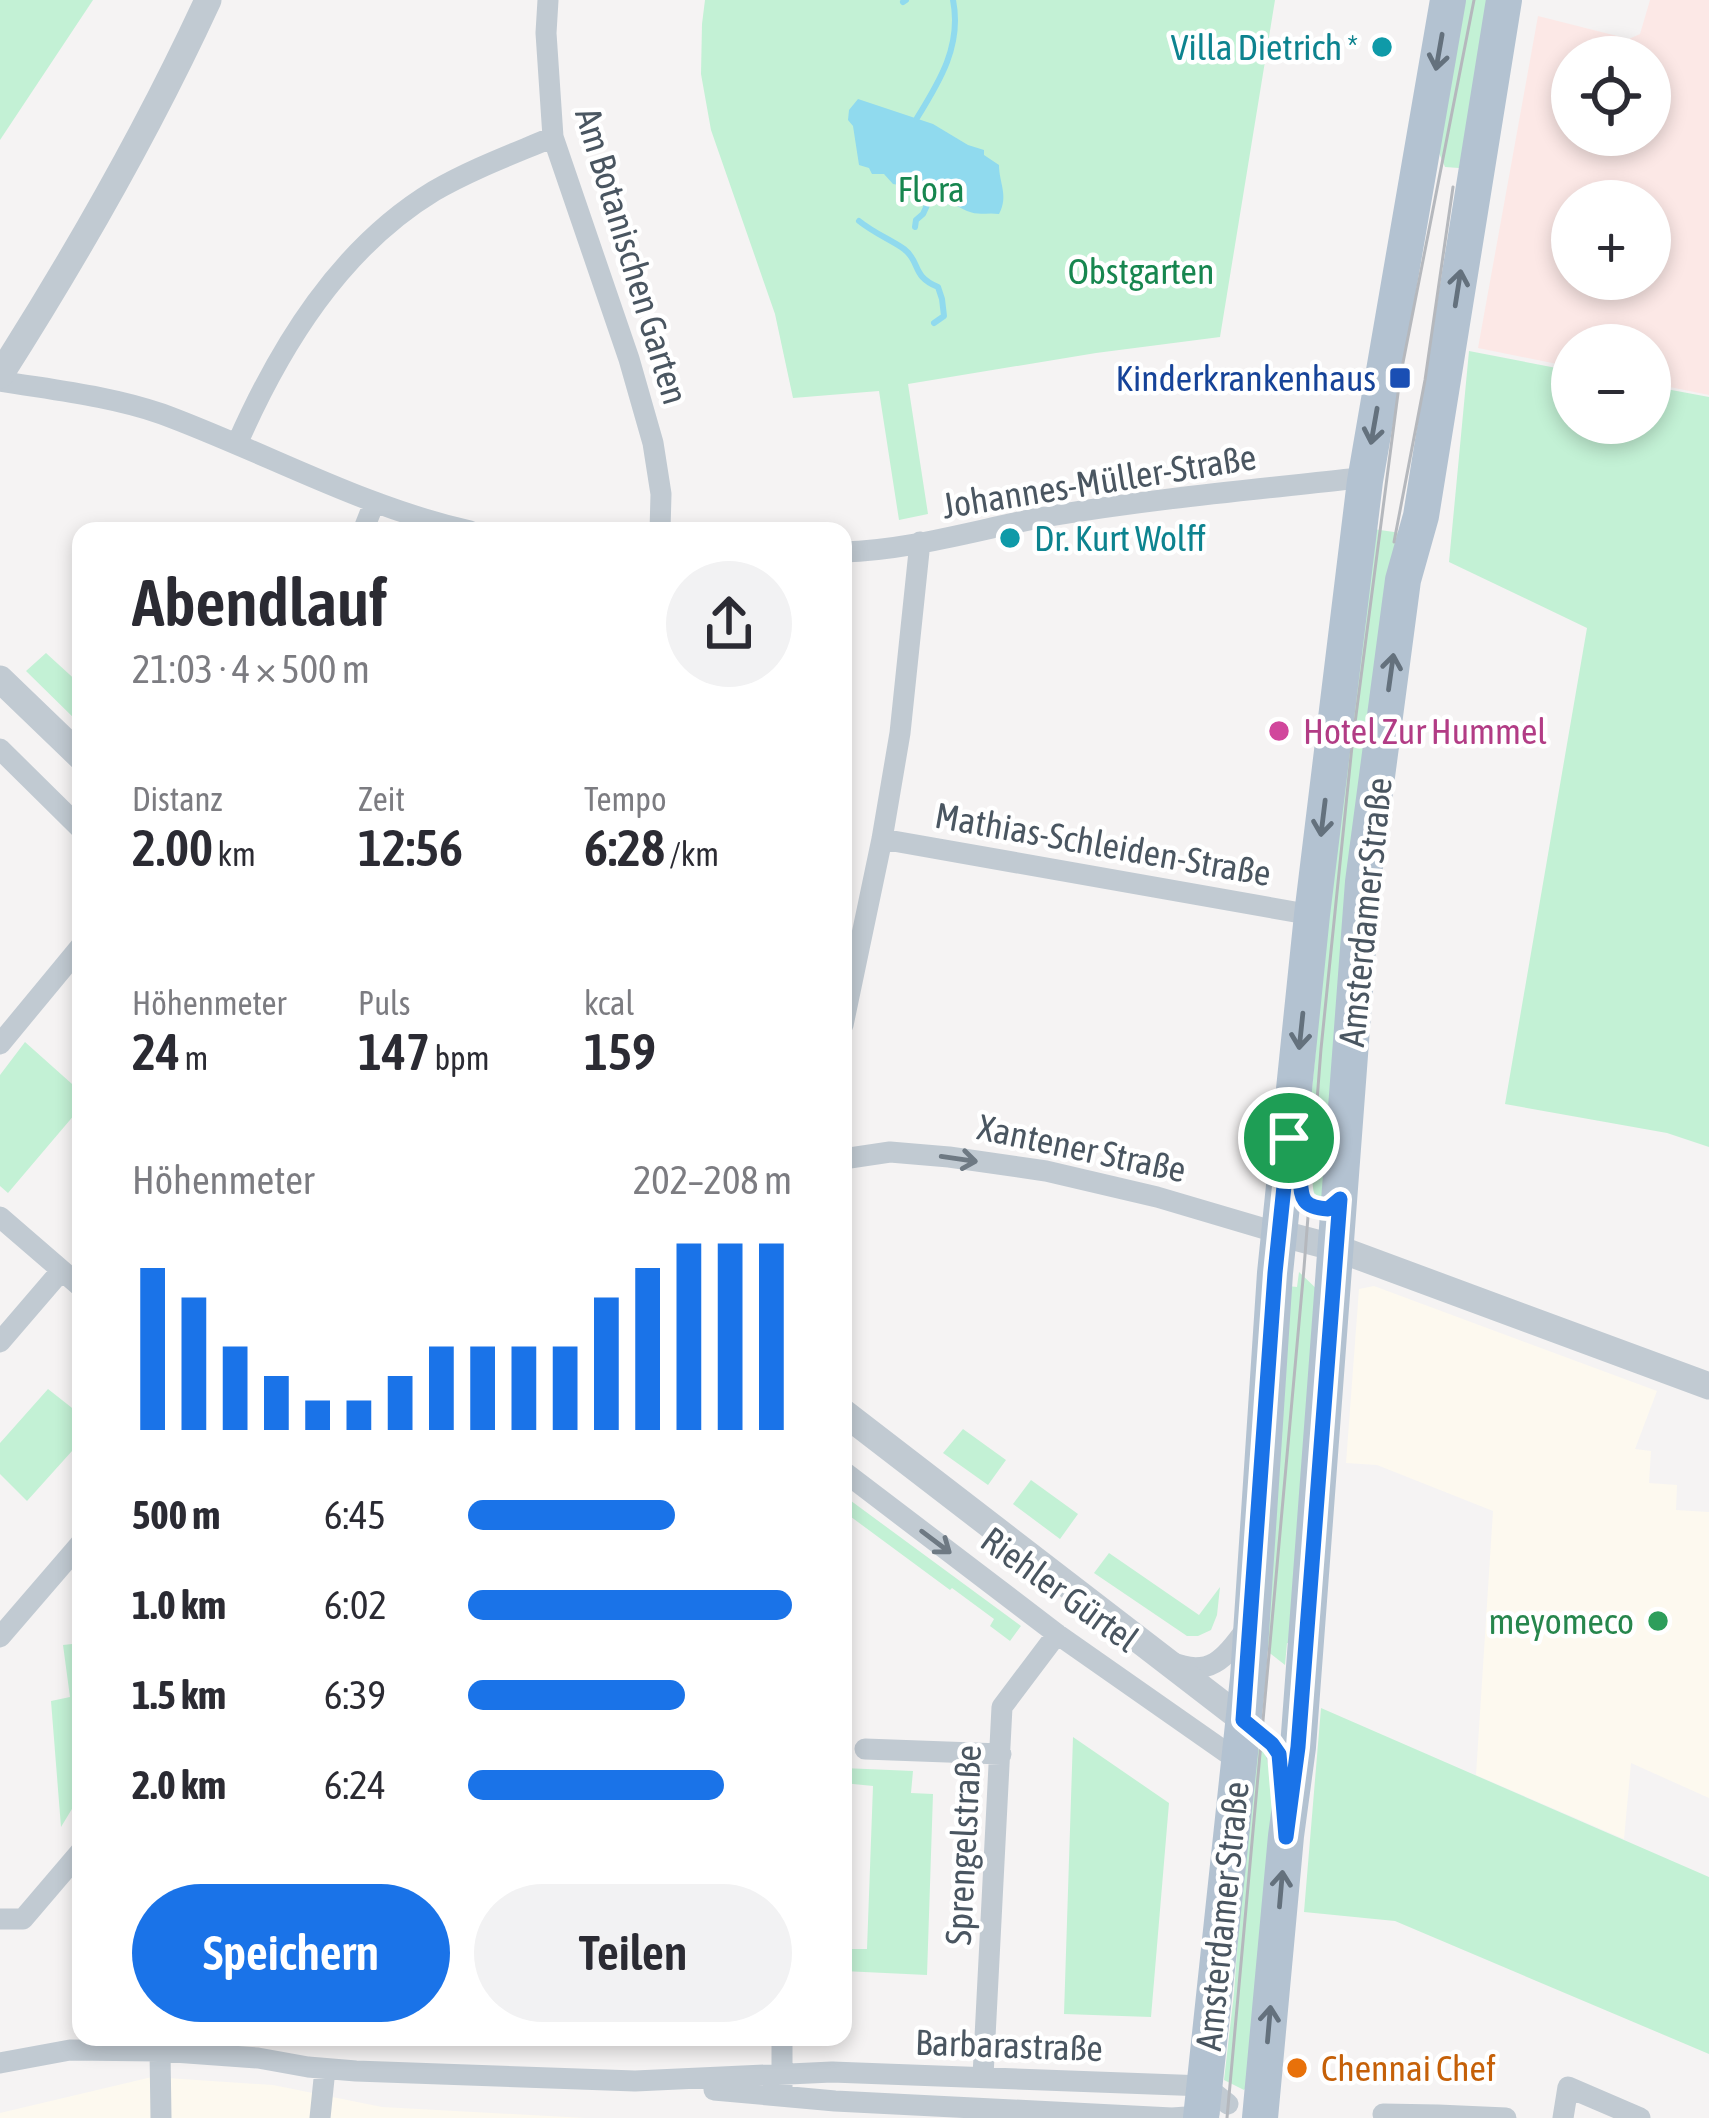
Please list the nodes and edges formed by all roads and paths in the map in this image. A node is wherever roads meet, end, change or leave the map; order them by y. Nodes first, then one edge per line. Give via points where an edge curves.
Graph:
1 (208, 0) edge
2 (548, 0) edge
3 (1448, 0) edge
4 (1504, 0) edge
5 (553, 136) junction
6 (1423, 139) junction
7 (1473, 196) junction
8 (0, 378) edge
9 (237, 444) junction
10 (1365, 481) junction
11 (374, 503) junction
12 (367, 522) edge
13 (439, 522) edge
14 (661, 522) edge
15 (920, 542) junction
16 (852, 551) edge
17 (0, 679) edge
18 (72, 748) edge
19 (0, 749) edge
20 (72, 820) edge
21 (882, 838) junction
22 (1312, 914) junction
23 (72, 957) edge
24 (852, 982) edge
25 (0, 1044) edge
26 (1289, 1138) junction
27 (852, 1158) edge
28 (1340, 1199) junction
29 (0, 1217) edge
30 (1279, 1233) junction
31 (1336, 1248) junction
32 (61, 1271) junction
33 (72, 1280) edge
34 (0, 1342) edge
35 (1709, 1386) edge
36 (852, 1419) edge
37 (852, 1478) edge
38 (72, 1553) edge
39 (1250, 1624) junction
40 (1057, 1634) junction
41 (0, 1637) edge
42 (1171, 1662) junction
43 (1243, 1720) junction
44 (865, 1749) dead end
45 (1001, 1754) junction
46 (1237, 1760) junction
47 (1286, 1837) junction
48 (72, 1861) edge
49 (0, 1919) edge
50 (782, 2046) edge
51 (160, 2050) junction
52 (0, 2063) edge
53 (325, 2069) junction
54 (983, 2076) junction
55 (782, 2087) junction
56 (1226, 2108) edge
57 (1383, 2114) dead end
58 (1437, 2116) edge
59 (1134, 2117) edge
60 (161, 2118) edge
61 (320, 2118) edge
62 (1507, 2118) edge
63 (1563, 2118) edge
64 (1640, 2118) edge

1 - 8 street via 128,161
2 - 5 street, Am Botanischen Garten
3 -> 6 main road, Amsterdamer Straße
4 - 7 main road, Amsterdamer Straße
5 - 9 street via 433,192 356,256 278,359
5 - 14 street, Am Botanischen Garten via 653,443
6 - 7 main road via 1435,173
6 -> 10 main road, Amsterdamer Straße
28 -> 7 main road, Amsterdamer Straße via 1363,882 1403,580 1421,516
8 - 9 street via 132,406
9 - 11 street
10 - 15 street, Johannes-Müller-Straße via 1114,505
10 -> 22 main road, Amsterdamer Straße
11 - 12 street
11 - 13 street
15 - 16 street, Johannes-Müller-Straße
15 - 21 street
17 - 18 street
19 - 20 street
21 - 22 street, Mathias-Schleiden-Straße
21 - 24 street
22 -> 26 main road, Amsterdamer Straße
23 - 25 street
26 - 28 main road via 1301,1196 1328,1209
26 - 30 main road, Amsterdamer Straße
27 -> 30 street, Xantener Straße via 890,1151 1046,1171
28 - 31 main road, Amsterdamer Straße
29 - 32 street
30 - 31 street, Xantener Straße
30 - 39 main road, Amsterdamer Straße
31 - 35 street, Xantener Straße
31 - 47 main road, Amsterdamer Straße
32 - 33 street
32 - 34 street
36 - 42 street, Riehler Gürtel
37 -> 40 street, Riehler Gürtel
38 - 41 street
39 - 42 street, Riehler Gürtel via 1218,1663 1187,1669
39 - 43 main road, Amsterdamer Straße
40 - 45 street, Sprengelstraße via 1002,1707
40 - 46 street, Riehler Gürtel
42 - 43 street, Riehler Gürtel
43 - 46 main road, Amsterdamer Straße
43 - 47 street, Riehler Gürtel via 1279,1754
44 - 45 street
45 - 54 street, Sprengelstraße
46 - 56 main road, Amsterdamer Straße
56 -> 47 main road, Amsterdamer Straße
48 - 49 street via 22,1918
50 - 55 street
51 - 52 street, Barbarastraße via 70,2050
51 - 53 street, Barbarastraße
51 - 60 street
53 - 55 street, Barbarastraße
53 - 61 street
54 - 55 street, Barbarastraße via 832,2072
54 - 56 street, Barbarastraße
55 - 59 street, Barbarastraße
56 - 59 street, Barbarastraße
57 - 58 street
58 - 62 street
63 - 64 street via 1568,2087

